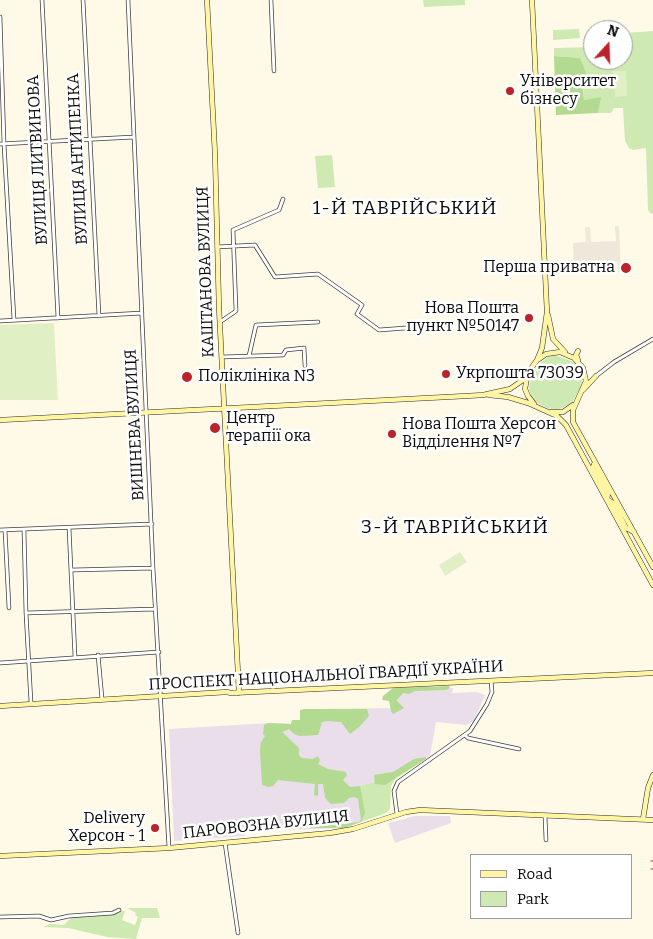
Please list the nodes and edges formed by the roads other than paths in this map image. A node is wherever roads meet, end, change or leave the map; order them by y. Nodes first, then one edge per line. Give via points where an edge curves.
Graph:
1 (42, 0) edge
2 (83, 0) edge
3 (128, 0) edge
4 (207, 0) edge
5 (271, 0) edge
6 (532, 0) edge
7 (0, 17) edge
8 (274, 72) dead end
9 (134, 138) junction
10 (90, 140) junction
11 (50, 142) junction
12 (2, 144) edge
13 (283, 199) dead end
14 (234, 246) junction
15 (217, 247) junction
16 (547, 312) junction
17 (142, 313) junction
18 (99, 316) junction
19 (58, 318) junction
20 (14, 320) junction
21 (0, 321) edge
22 (220, 322) junction
23 (318, 322) dead end
24 (432, 326) dead end
25 (653, 339) edge
26 (568, 355) junction
27 (249, 356) junction
28 (222, 357) junction
29 (537, 360) junction
30 (579, 361) junction
31 (305, 366) dead end
32 (586, 374) junction
33 (527, 375) junction
34 (596, 376) junction
35 (582, 391) junction
36 (483, 395) junction
37 (574, 404) junction
38 (225, 408) junction
39 (539, 408) junction
40 (146, 412) junction
41 (547, 412) junction
42 (0, 420) edge
43 (595, 462) junction
44 (607, 500) junction
45 (152, 524) junction
46 (69, 528) junction
47 (0, 530) edge
48 (5, 530) junction
49 (24, 530) junction
50 (634, 533) junction
51 (653, 567) edge
52 (154, 568) junction
53 (72, 570) junction
54 (653, 585) edge
55 (8, 608) dead end
56 (156, 609) junction
57 (72, 612) junction
58 (26, 613) junction
59 (159, 652) junction
60 (98, 655) junction
61 (75, 657) junction
62 (29, 660) junction
63 (0, 663) edge
64 (653, 673) edge
65 (491, 681) junction
66 (239, 693) junction
67 (161, 696) junction
68 (102, 699) junction
69 (31, 703) junction
70 (0, 706) edge
71 (466, 735) junction
72 (518, 749) dead end
73 (653, 775) edge
74 (396, 814) junction
75 (546, 815) junction
76 (643, 819) junction
77 (653, 820) edge
78 (546, 840) dead end
79 (225, 843) junction
80 (169, 848) junction
81 (0, 856) edge
82 (119, 910) dead end
83 (0, 917) edge
84 (238, 933) dead end

1 - 11 street, ВУЛИЦЯ ЛИТВИНОВА
2 - 10 street, ВУЛИЦЯ АНТИПЕНКА
3 - 9 street, ВИШНЕВА ВУЛИЦЯ
4 - 15 street, КАШТАНОВА ВУЛИЦЯ
5 - 8 street
6 - 16 street
7 - 12 street
9 - 10 street
9 - 17 street, ВИШНЕВА ВУЛИЦЯ
10 - 11 street
10 - 18 street, ВУЛИЦЯ АНТИПЕНКА
11 - 12 street
11 - 19 street, ВУЛИЦЯ ЛИТВИНОВА
12 - 20 street
13 - 14 street via 280,210 233,230
14 - 15 street
14 - 22 street via 236,311
14 - 24 street via 255,245 275,277 318,274 362,305 357,314 378,330
15 - 22 street, КАШТАНОВА ВУЛИЦЯ
16 - 26 street via 553,339
16 - 29 street via 544,339
17 - 18 street
17 - 40 street, ВИШНЕВА ВУЛИЦЯ
18 - 19 street
19 - 20 street
20 - 21 street
22 - 28 street, КАШТАНОВА ВУЛИЦЯ
23 - 27 street via 256,325
25 - 34 street
26 - 29 street via 553,352
26 - 30 street
26 - 30 street via 578,351
27 - 28 street
27 - 31 street via 283,355 286,350 304,348
28 - 38 street, КАШТАНОВА ВУЛИЦЯ
29 - 33 street
30 - 32 street
32 - 34 street via 590,378
32 - 35 street
33 - 36 street via 510,389
33 - 39 street via 525,389
34 - 35 street
35 - 37 street
36 - 38 street
36 - 39 street via 508,397
37 - 41 street via 563,412
37 - 43 street via 573,422
38 - 40 street
38 - 66 street, КАШТАНОВА ВУЛИЦЯ
39 - 41 street
40 - 42 street
40 - 45 street, ВИШНЕВА ВУЛИЦЯ
41 - 44 street via 566,425
43 - 44 street via 593,467 608,494
43 - 50 street
44 - 50 street via 613,503 626,528
44 - 54 street
45 - 46 street
45 - 52 street, ВИШНЕВА ВУЛИЦЯ
46 - 49 street
46 - 53 street
47 - 48 street
48 - 49 street
48 - 55 street
49 - 58 street
50 - 51 street
52 - 53 street
52 - 56 street, ВИШНЕВА ВУЛИЦЯ
53 - 57 street
56 - 57 street
56 - 59 street, ВИШНЕВА ВУЛИЦЯ
57 - 58 street
57 - 61 street
58 - 62 street
59 - 60 street
59 - 67 street, ВИШНЕВА ВУЛИЦЯ
60 - 61 street
60 - 68 street
61 - 62 street
62 - 63 street
62 - 69 street
64 - 65 street, ПРОСПЕКТ НАЦІОНАЛЬНОЇ ГВАРДІЇ УКРАЇНИ
65 - 66 street, ПРОСПЕКТ НАЦІОНАЛЬНОЇ ГВАРДІЇ УКРАЇНИ
65 - 71 street via 492,692 487,704
66 - 67 street, ПРОСПЕКТ НАЦІОНАЛЬНОЇ ГВАРДІЇ УКРАЇНИ
67 - 68 street, ПРОСПЕКТ НАЦІОНАЛЬНОЇ ГВАРДІЇ УКРАЇНИ
67 - 80 street, ВИШНЕВА ВУЛИЦЯ
68 - 69 street, ПРОСПЕКТ НАЦІОНАЛЬНОЇ ГВАРДІЇ УКРАЇНИ
69 - 70 street, ПРОСПЕКТ НАЦІОНАЛЬНОЇ ГВАРДІЇ УКРАЇНИ
71 - 72 street
71 - 74 street via 398,782 394,791
73 - 76 street
74 - 75 street, ПАРОВОЗНА ВУЛИЦЯ via 420,810
74 - 79 street, ПАРОВОЗНА ВУЛИЦЯ via 353,829 330,833
75 - 76 street, ПАРОВОЗНА ВУЛИЦЯ
75 - 78 street
76 - 77 street, ПАРОВОЗНА ВУЛИЦЯ
79 - 80 street, ПАРОВОЗНА ВУЛИЦЯ
79 - 84 street
80 - 81 street, ПАРОВОЗНА ВУЛИЦЯ
82 - 83 street via 51,920 39,916

